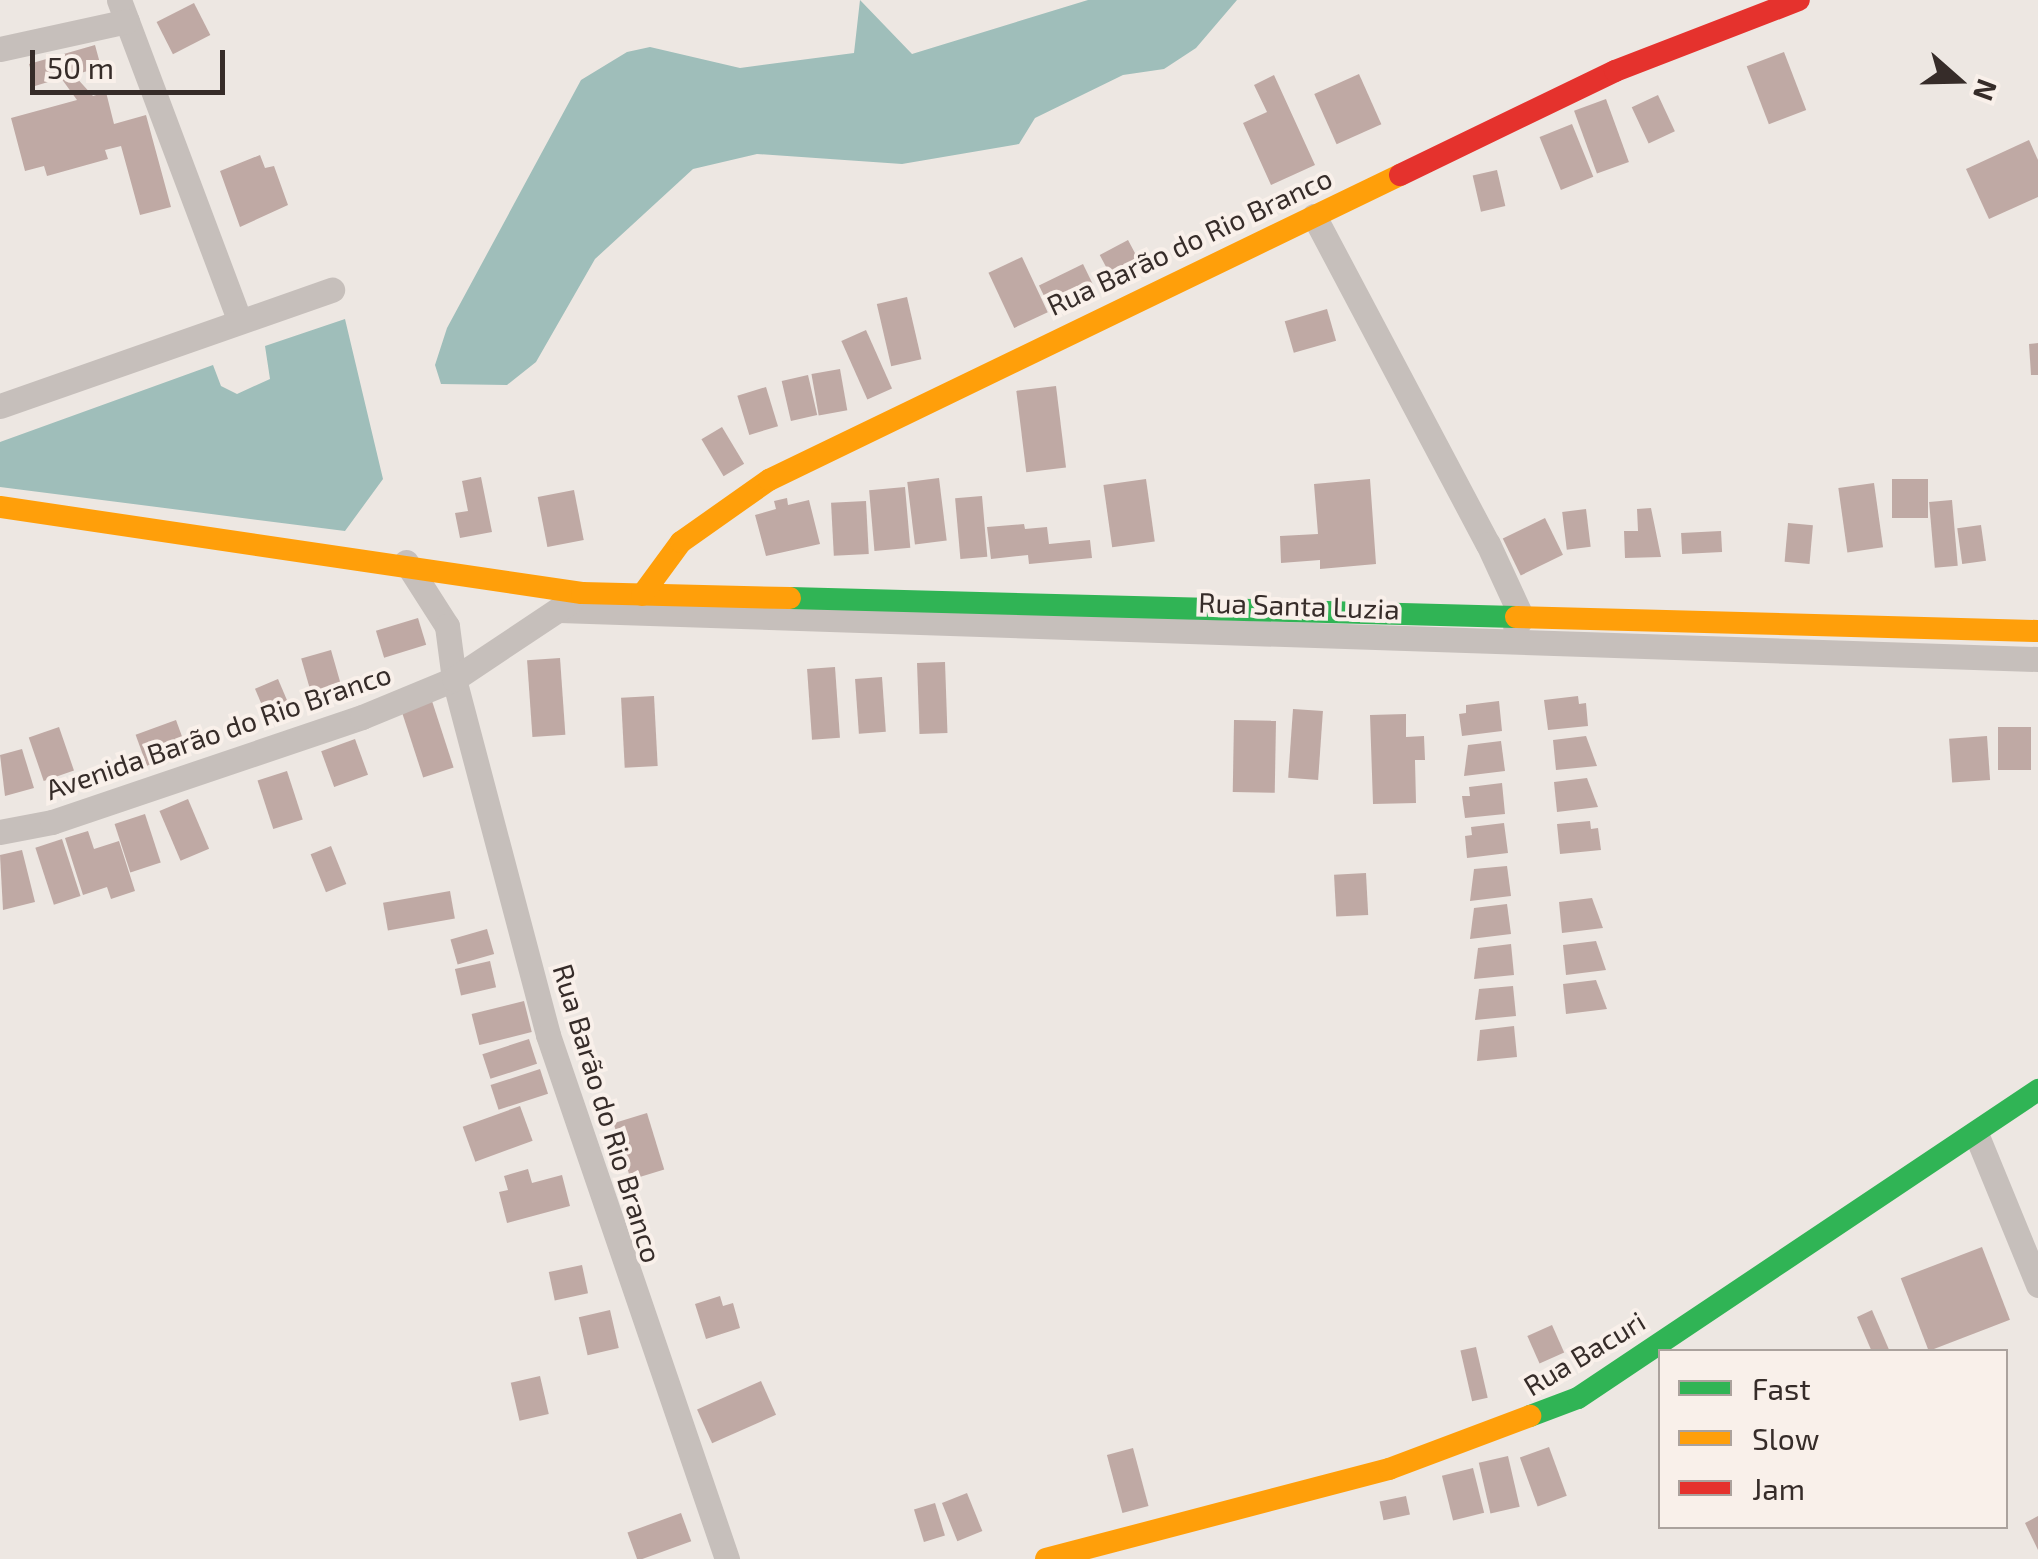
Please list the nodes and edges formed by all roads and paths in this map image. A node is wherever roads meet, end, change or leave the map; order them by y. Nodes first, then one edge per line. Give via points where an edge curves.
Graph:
1 (1800, 0) edge
2 (123, 10) edge
3 (0, 49) edge
4 (1314, 216) junction
5 (332, 290) dead end
6 (240, 320) junction
7 (0, 406) edge
8 (0, 507) edge
9 (406, 562) junction
10 (582, 593) junction
11 (642, 595) junction
12 (559, 610) junction
13 (1522, 618) junction
14 (2038, 631) edge
15 (1504, 642) junction
16 (2038, 660) edge
17 (454, 679) junction
18 (0, 832) edge
19 (2038, 1090) edge
20 (1978, 1136) junction
21 (2038, 1285) edge
22 (726, 1559) edge
23 (1046, 1559) edge

1 - 4 street, Rua Barão do Rio Branco via 1615,71
2 - 3 street
2 - 6 street
4 - 11 street, Rua Barão do Rio Branco via 768,480 681,542
4 - 13 street
5 - 6 street
6 - 7 street
8 - 9 street
9 - 10 street
9 - 17 street via 448,626
10 - 11 street, Rua Santa Luzia
10 - 12 street
11 - 13 street, Rua Santa Luzia
12 - 15 street, Rua Santa Luzia
12 - 17 street, Avenida Barão do Rio Branco
13 - 14 street, Rua Santa Luzia
13 - 15 street
15 - 16 street, Rua Santa Luzia
17 - 18 street, Avenida Barão do Rio Branco via 207,772
17 - 22 street, Rua Barão do Rio Branco via 548,1035
19 - 20 street, Rua Bacuri
20 - 21 street
20 - 23 street, Rua Bacuri via 1578,1398 1528,1421 1258,1507

